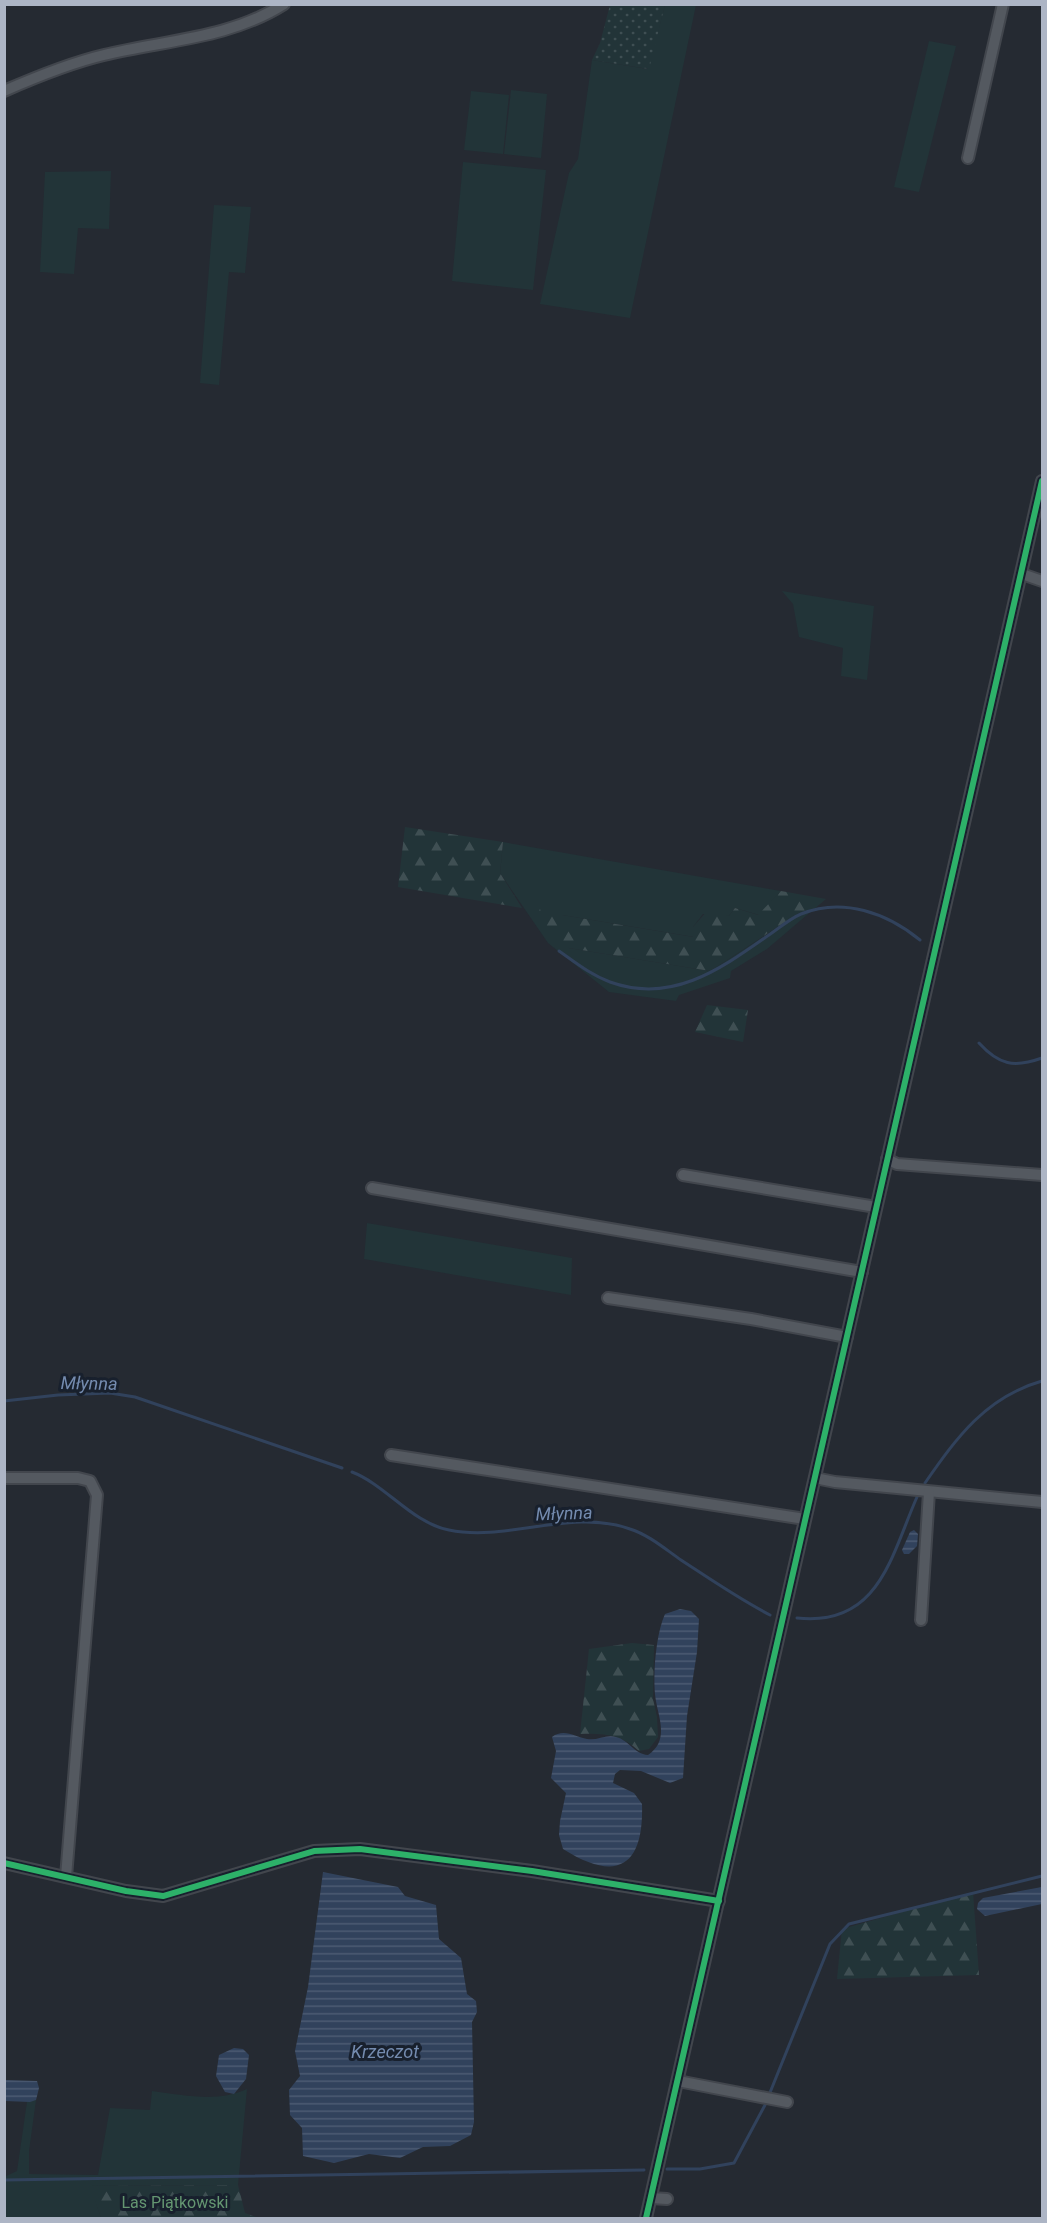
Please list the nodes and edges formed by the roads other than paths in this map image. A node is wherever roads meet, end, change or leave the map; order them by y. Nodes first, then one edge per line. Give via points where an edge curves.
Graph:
1 (284, 4) edge
2 (1003, 4) edge
3 (4, 91) edge
4 (968, 158) dead end
5 (1042, 481) edge
6 (1022, 574) junction
7 (1042, 581) edge
8 (887, 1159) junction
9 (683, 1175) dead end
10 (1042, 1176) edge
11 (372, 1188) dead end
12 (876, 1207) junction
13 (862, 1272) junction
14 (608, 1298) dead end
15 (846, 1337) junction
16 (391, 1455) dead end
17 (815, 1478) junction
18 (4, 1479) edge
19 (928, 1492) junction
20 (1042, 1502) edge
21 (806, 1519) junction
22 (921, 1620) dead end
23 (4, 1863) edge
24 (66, 1877) junction
25 (719, 1901) junction
26 (678, 2081) junction
27 (788, 2102) dead end
28 (651, 2198) junction
29 (666, 2199) dead end
30 (646, 2218) edge

1 - 3 street via 231,29 102,55
2 - 4 street
5 - 6 street
6 - 7 street
6 - 8 street
8 - 10 street via 897,1164
8 - 12 street
9 - 12 street
11 - 13 street
12 - 13 street
13 - 15 street
14 - 15 street
15 - 17 street
16 - 21 street
17 - 19 street
17 - 21 street
18 - 24 street via 78,1478 90,1481 97,1495
19 - 20 street
19 - 22 street
21 - 25 street
23 - 24 street
24 - 25 street via 163,1896 314,1851 360,1849
25 - 26 street
26 - 27 street
26 - 28 street
28 - 29 street
28 - 30 street

